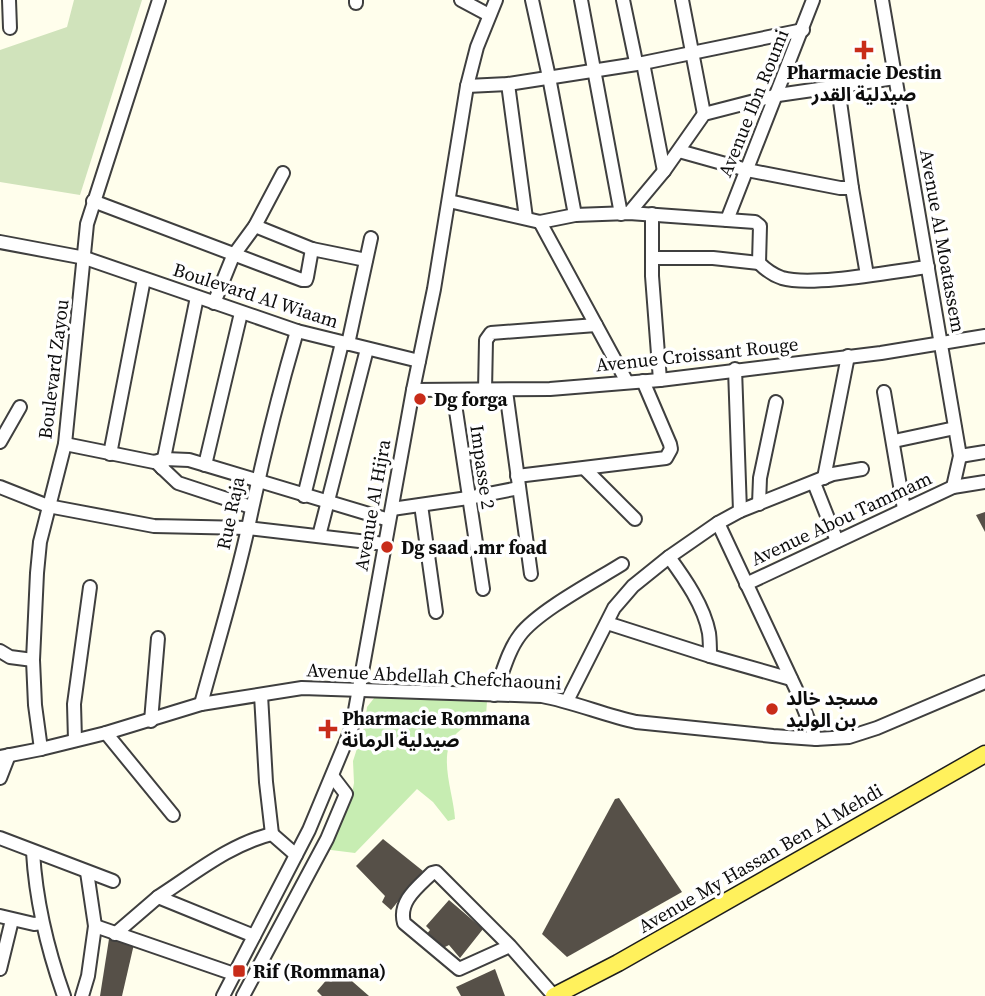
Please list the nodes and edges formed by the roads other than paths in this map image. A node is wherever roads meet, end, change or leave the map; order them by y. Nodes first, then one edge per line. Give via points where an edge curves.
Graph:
1 (9, 0) edge
2 (159, 0) edge
3 (461, 0) edge
4 (496, 0) edge
5 (532, 0) edge
6 (581, 0) edge
7 (623, 0) edge
8 (682, 0) edge
9 (813, 0) edge
10 (882, 0) edge
11 (489, 15) junction
12 (10, 29) dead end
13 (803, 30) junction
14 (692, 54) junction
15 (640, 62) junction
16 (596, 70) junction
17 (549, 76) junction
18 (895, 78) junction
19 (508, 84) junction
20 (467, 86) junction
21 (838, 87) junction
22 (778, 95) junction
23 (704, 114) junction
24 (679, 151) junction
25 (747, 170) junction
26 (664, 172) junction
27 (283, 173) dead end
28 (852, 188) junction
29 (93, 201) junction
30 (449, 201) junction
31 (625, 214) junction
32 (652, 214) junction
33 (575, 215) junction
34 (526, 218) junction
35 (727, 220) junction
36 (540, 222) junction
37 (255, 226) junction
38 (372, 238) dead end
39 (0, 242) edge
40 (312, 249) junction
41 (233, 256) junction
42 (85, 258) junction
43 (652, 258) junction
44 (366, 260) junction
45 (759, 262) junction
46 (928, 267) junction
47 (867, 275) junction
48 (144, 279) junction
49 (197, 296) junction
50 (214, 303) junction
51 (241, 313) junction
52 (596, 325) junction
53 (297, 331) junction
54 (985, 336) edge
55 (345, 343) junction
56 (941, 343) junction
57 (367, 349) junction
58 (848, 356) junction
59 (419, 361) junction
60 (735, 369) junction
61 (660, 380) junction
62 (643, 381) junction
63 (627, 382) junction
64 (413, 390) junction
65 (453, 391) junction
66 (485, 391) junction
67 (506, 391) junction
68 (884, 392) dead end
69 (776, 402) dead end
70 (20, 408) dead end
71 (955, 428) junction
72 (894, 441) junction
73 (0, 442) edge
74 (65, 444) junction
75 (985, 452) edge
76 (110, 454) junction
77 (960, 456) junction
78 (160, 463) junction
79 (205, 465) junction
80 (585, 469) junction
81 (862, 469) dead end
82 (819, 480) junction
83 (256, 481) junction
84 (518, 482) junction
85 (985, 482) edge
86 (0, 487) edge
87 (953, 487) junction
88 (304, 496) junction
89 (468, 498) junction
90 (327, 502) junction
91 (759, 504) junction
92 (421, 505) junction
93 (48, 506) junction
94 (251, 507) junction
95 (904, 509) junction
96 (740, 511) junction
97 (391, 514) junction
98 (635, 519) dead end
99 (718, 523) junction
100 (248, 528) junction
101 (319, 536) junction
102 (837, 541) junction
103 (385, 544) junction
104 (669, 557) junction
105 (622, 564) dead end
106 (531, 573) dead end
107 (746, 584) junction
108 (90, 587) dead end
109 (483, 589) dead end
110 (436, 612) dead end
111 (607, 623) junction
112 (158, 638) dead end
113 (0, 652) edge
114 (710, 656) junction
115 (33, 660) junction
116 (791, 679) junction
117 (985, 682) edge
118 (359, 691) junction
119 (261, 695) junction
120 (495, 695) junction
121 (567, 701) junction
122 (201, 704) junction
123 (151, 721) junction
124 (106, 733) junction
125 (816, 738) junction
126 (75, 740) junction
127 (41, 750) junction
128 (985, 754) edge
129 (5, 756) edge
130 (333, 777) junction
131 (0, 778) edge
132 (173, 815) dead end
133 (309, 830) junction
134 (272, 834) junction
135 (0, 838) edge
136 (327, 839) junction
137 (33, 852) junction
138 (296, 855) junction
139 (87, 872) junction
140 (113, 881) dead end
141 (275, 895) junction
142 (158, 897) junction
143 (293, 905) junction
144 (6, 918) edge
145 (42, 923) junction
146 (95, 926) junction
147 (115, 934) junction
148 (254, 936) junction
149 (510, 946) junction
150 (0, 969) edge
151 (234, 974) junction
152 (64, 996) edge
153 (82, 996) edge
154 (223, 996) edge
155 (243, 996) edge
156 (554, 996) edge

1 - 12 street
2 - 29 street, Boulevard Zayou
3 - 11 street
4 - 11 street, Avenue Al Hijra
5 - 17 street
6 - 16 street
7 - 15 street
8 - 14 street
9 - 13 street, Avenue Ibn Roumi
10 - 18 street, Avenue Al Moatassem
11 - 20 street, Avenue Al Hijra
13 - 14 street
13 - 22 street, Avenue Ibn Roumi
14 - 15 street
14 - 23 street
15 - 16 street
15 - 26 street
16 - 17 street
16 - 31 street
17 - 19 street
17 - 33 street
18 - 21 street
18 - 46 street, Avenue Al Moatassem
19 - 20 street
19 - 34 street
20 - 30 street, Avenue Al Hijra
21 - 22 street
21 - 28 street
22 - 23 street
22 - 25 street, Avenue Ibn Roumi
23 - 24 street
24 - 25 street
24 - 26 street
25 - 28 street
25 - 35 street, Avenue Ibn Roumi
26 - 31 street
27 - 37 street
28 - 47 street
29 - 41 street
29 - 42 street, Boulevard Zayou
30 - 34 street
30 - 59 street, Avenue Al Hijra
31 - 32 street
31 - 33 street
32 - 35 street
32 - 43 street
33 - 36 street
34 - 36 street
35 - 45 street via 758,223
36 - 52 street
37 - 40 street
37 - 41 street
38 - 44 street
39 - 42 street, Boulevard Al Wiaam
40 - 41 street via 306,280
40 - 44 street
41 - 50 street
42 - 48 street, Boulevard Al Wiaam
42 - 74 street, Boulevard Zayou
43 - 45 street
43 - 61 street
44 - 55 street
45 - 47 street via 773,273 793,279
46 - 47 street
46 - 56 street, Avenue Al Moatassem
48 - 49 street, Boulevard Al Wiaam
48 - 76 street
49 - 50 street, Boulevard Al Wiaam
49 - 78 street
50 - 51 street, Boulevard Al Wiaam
51 - 53 street, Boulevard Al Wiaam
51 - 79 street
52 - 63 street
52 - 66 street via 491,333 486,340
53 - 55 street, Boulevard Al Wiaam
53 - 83 street, Rue Raja
54 - 56 street, Avenue Croissant Rouge
55 - 57 street, Boulevard Al Wiaam
55 - 88 street
56 - 58 street, Avenue Croissant Rouge
56 - 71 street, Avenue Al Moatassem
57 - 59 street, Boulevard Al Wiaam
57 - 90 street
58 - 60 street, Avenue Croissant Rouge
58 - 82 street
59 - 64 street, Avenue Al Hijra
60 - 61 street, Avenue Croissant Rouge
60 - 96 street
61 - 62 street, Avenue Croissant Rouge
62 - 63 street, Avenue Croissant Rouge
62 - 80 street via 670,454 658,460
63 - 67 street, Avenue Croissant Rouge
64 - 65 street, Avenue Croissant Rouge
64 - 97 street, Avenue Al Hijra
65 - 66 street, Avenue Croissant Rouge
65 - 89 street, Impasse 2
66 - 67 street, Avenue Croissant Rouge
67 - 84 street
68 - 72 street
69 - 91 street
70 - 73 street
71 - 72 street
71 - 77 street, Avenue Al Moatassem
72 - 95 street
74 - 76 street
74 - 93 street, Boulevard Zayou
75 - 77 street
76 - 78 street
77 - 87 street, Avenue Al Moatassem
78 - 79 street via 181,459
78 - 94 street via 178,483
79 - 83 street
80 - 84 street
80 - 98 street
81 - 82 street
82 - 91 street
82 - 102 street
83 - 88 street
83 - 94 street, Rue Raja
84 - 89 street
84 - 106 street
85 - 87 street, Avenue Abou Tammam
86 - 93 street
87 - 95 street, Avenue Abou Tammam
88 - 90 street
89 - 92 street
89 - 109 street, Impasse 2
90 - 97 street
90 - 101 street
91 - 96 street
92 - 97 street
92 - 110 street
93 - 100 street via 154,526
93 - 115 street, Boulevard Zayou via 40,542
94 - 100 street, Rue Raja
95 - 102 street, Avenue Abou Tammam
96 - 99 street
97 - 103 street, Avenue Al Hijra
99 - 104 street
99 - 107 street
100 - 101 street
100 - 122 street, Rue Raja
101 - 103 street
102 - 107 street, Avenue Abou Tammam
103 - 118 street, Avenue Al Hijra
104 - 111 street via 633,586
104 - 114 street via 704,619
105 - 120 street via 522,633
107 - 116 street
108 - 126 street via 74,704
111 - 114 street
111 - 121 street
112 - 123 street
113 - 115 street
114 - 116 street
115 - 127 street, Boulevard Zayou
116 - 125 street
117 - 125 street, Avenue Abdellah Chefchaouni via 860,735
118 - 119 street, Avenue Abdellah Chefchaouni via 308,688
118 - 120 street, Avenue Abdellah Chefchaouni
118 - 130 street, Avenue Al Hijra via 352,727
119 - 122 street, Avenue Abdellah Chefchaouni
119 - 134 street
120 - 121 street, Avenue Abdellah Chefchaouni
121 - 125 street, Avenue Abdellah Chefchaouni via 636,722
122 - 123 street, Avenue Abdellah Chefchaouni
123 - 124 street, Avenue Abdellah Chefchaouni
124 - 126 street, Avenue Abdellah Chefchaouni
124 - 132 street
126 - 127 street, Avenue Abdellah Chefchaouni
127 - 129 street, Avenue Abdellah Chefchaouni
128 - 156 main road, Avenue My Hassan Ben Al Mehdi
129 - 131 street
130 - 133 street, Avenue Al Hijra
130 - 136 street via 346,794
133 - 136 street
133 - 138 street, Avenue Al Hijra
134 - 138 street
134 - 142 street via 235,848
135 - 137 street
136 - 143 street
137 - 139 street
137 - 145 street
138 - 141 street, Avenue Al Hijra
139 - 140 street
139 - 146 street
141 - 143 street
141 - 148 street, Avenue Al Hijra
142 - 147 street
142 - 148 street
143 - 155 street
144 - 145 street
144 - 150 street
145 - 152 street
146 - 147 street
146 - 153 street
147 - 151 street
148 - 151 street, Avenue Al Hijra
149 - 149 street via 459,969 404,923 404,903 436,872
149 - 156 street
151 - 154 street, Avenue Al Hijra

